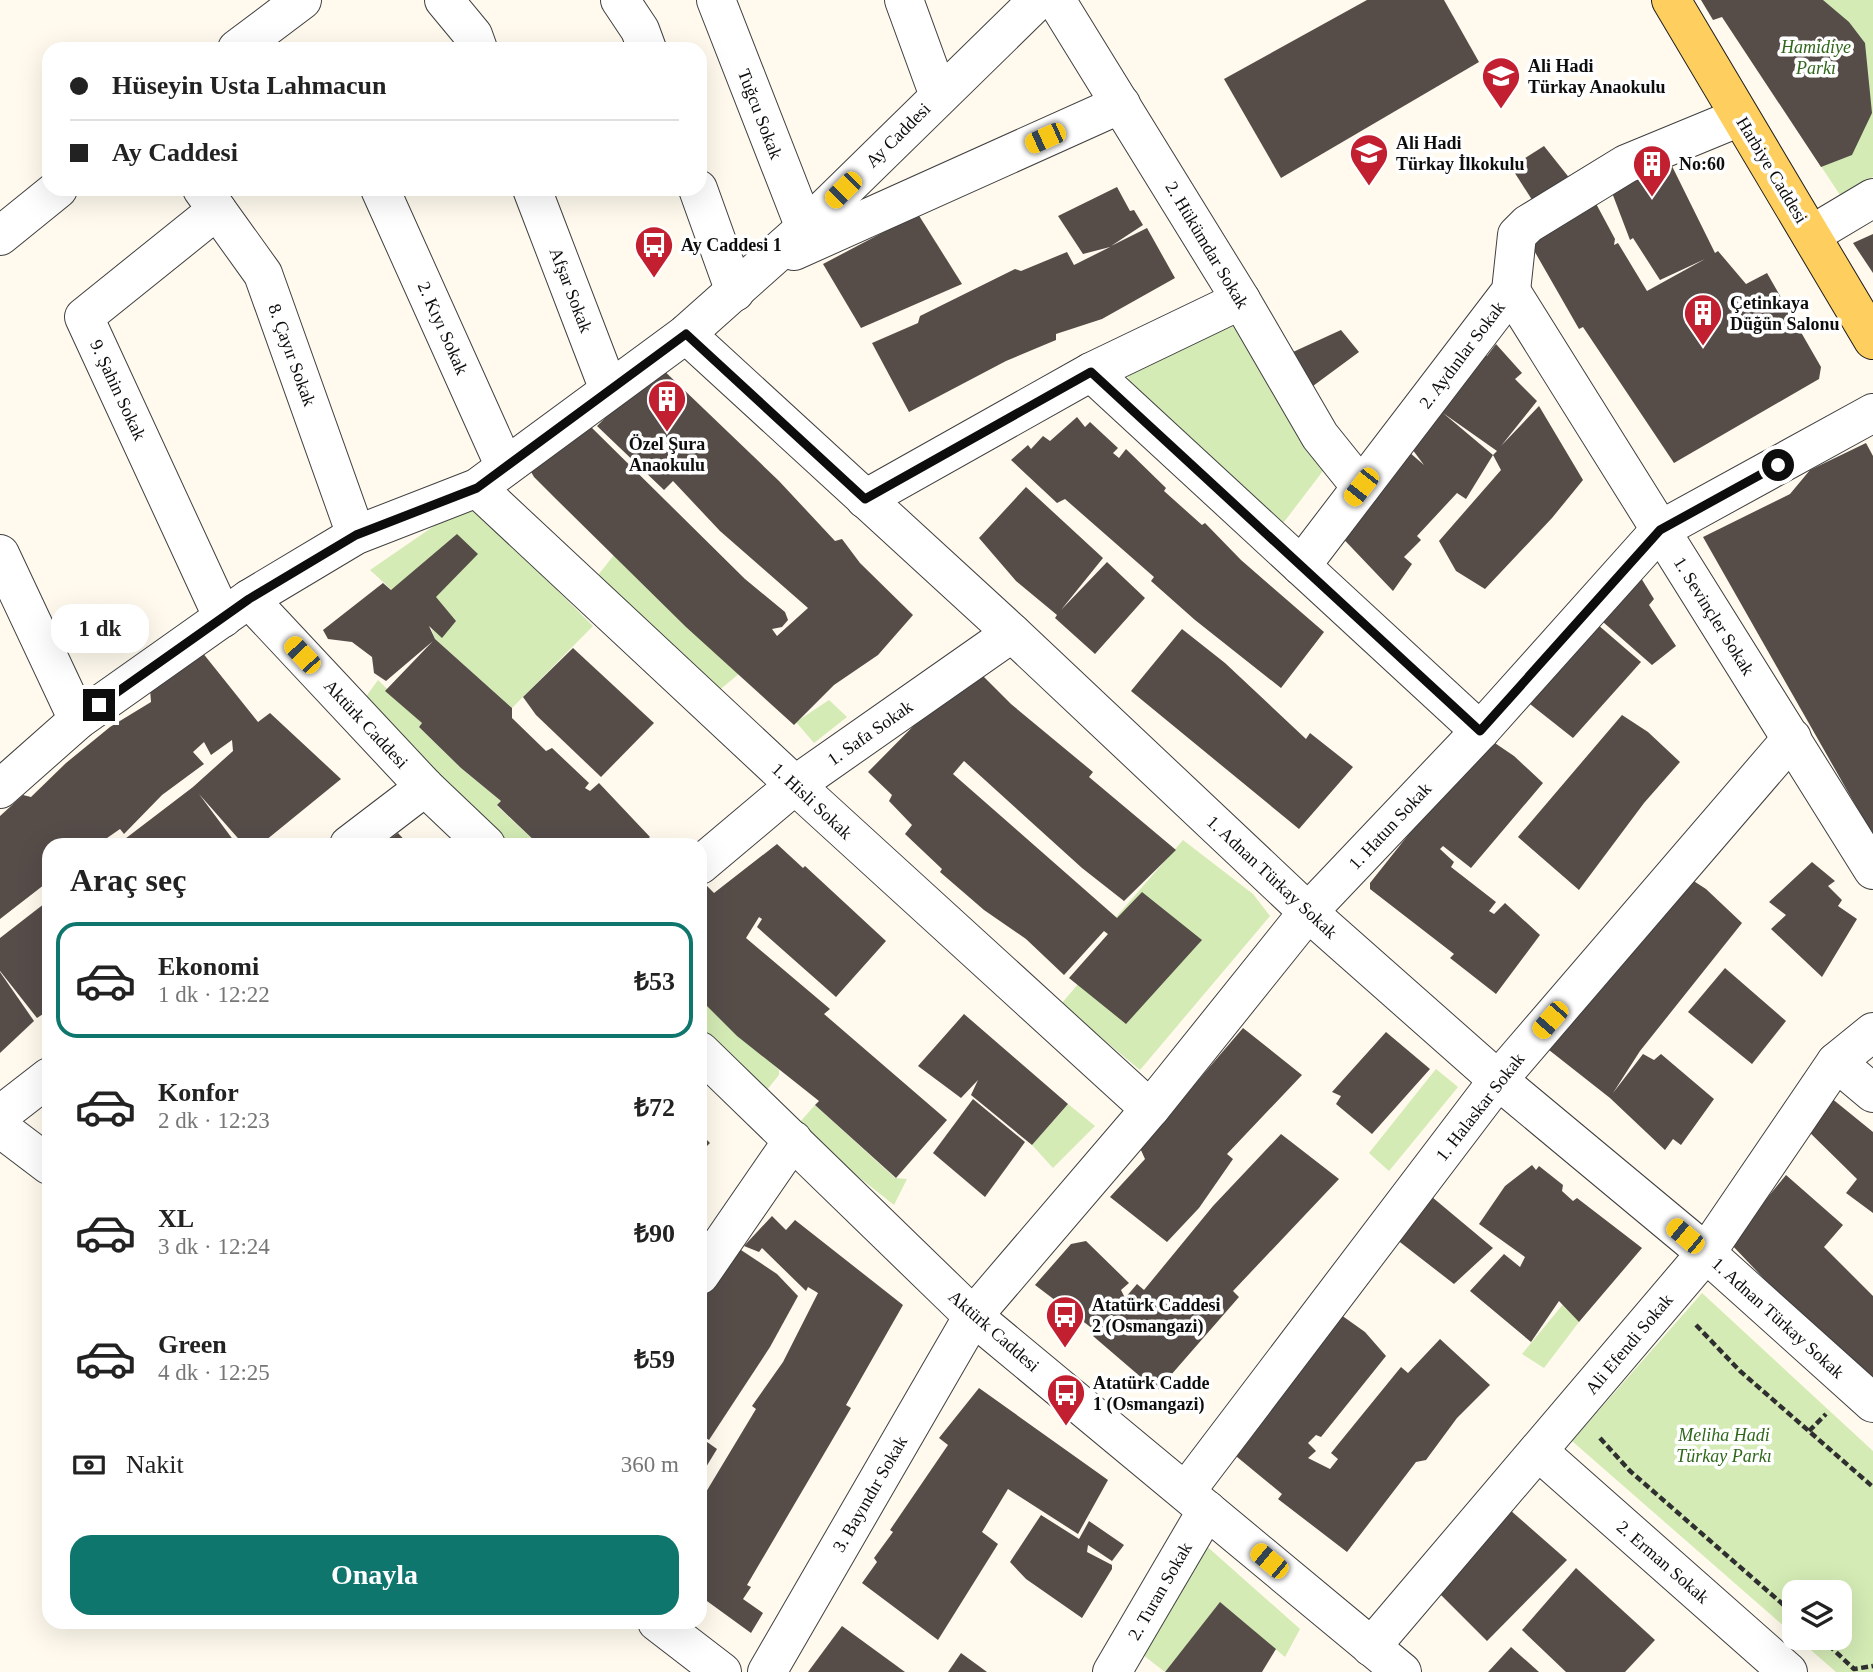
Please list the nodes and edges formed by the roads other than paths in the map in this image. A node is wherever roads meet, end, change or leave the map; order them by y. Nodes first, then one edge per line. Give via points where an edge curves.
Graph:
1 (302, 0) edge
2 (444, 0) edge
3 (620, 0) edge
4 (716, 0) edge
5 (904, 0) edge
6 (1038, 0) edge
7 (1056, 0) edge
8 (1671, 0) edge
9 (246, 42) edge
10 (476, 42) edge
11 (644, 42) edge
12 (939, 96) junction
13 (1121, 104) junction
14 (1740, 117) junction
15 (49, 196) edge
16 (383, 196) edge
17 (535, 196) edge
18 (701, 196) edge
19 (1873, 198) edge
20 (209, 199) edge
21 (805, 228) junction
22 (1811, 234) junction
23 (0, 236) edge
24 (766, 263) junction
25 (1511, 291) junction
26 (735, 292) junction
27 (1241, 300) junction
28 (686, 334) junction
29 (1873, 341) edge
30 (1091, 372) junction
31 (609, 390) junction
32 (1873, 413) edge
33 (491, 477) junction
34 (1361, 487) junction
35 (865, 499) junction
36 (1660, 530) junction
37 (356, 535) junction
38 (0, 554) edge
39 (1301, 566) junction
40 (236, 609) junction
41 (1012, 633) junction
42 (78, 720) junction
43 (1480, 731) junction
44 (1792, 738) junction
45 (794, 785) junction
46 (425, 787) junction
47 (0, 789) edge
48 (358, 838) edge
49 (479, 838) edge
50 (707, 859) edge
51 (1873, 870) edge
52 (1308, 912) junction
53 (1873, 1032) edge
54 (707, 1058) edge
55 (1836, 1062) junction
56 (1498, 1080) junction
57 (42, 1082) edge
58 (1873, 1093) edge
59 (1150, 1109) junction
60 (0, 1115) edge
61 (0, 1128) edge
62 (793, 1140) junction
63 (42, 1160) edge
64 (1706, 1254) junction
65 (707, 1265) edge
66 (973, 1316) junction
67 (1873, 1403) edge
68 (1538, 1451) junction
69 (1196, 1501) junction
70 (666, 1629) edge
71 (1371, 1647) junction
72 (722, 1672) edge
73 (767, 1672) edge
74 (1112, 1672) edge
75 (1402, 1672) edge
76 (1787, 1672) edge

1 - 9 street
2 - 10 street
3 - 11 street
4 - 21 street, Tuğcu Sokak
5 - 12 street
6 - 12 street, Ay Caddesi
7 - 13 street, 2. Hükümdar Sokak
8 - 14 main road, Harbiye Caddesi
12 - 21 street, Ay Caddesi
13 - 24 street
13 - 27 street, 2. Hükümdar Sokak
14 - 22 main road, Harbiye Caddesi
14 - 25 street, 2. Aydınlar Sokak via 1626,164 1528,224 1517,235
15 - 23 street
16 - 33 street, 2. Kıyı Sokak
17 - 31 street, Afşar Sokak
18 - 26 street
19 - 22 street
20 - 37 street, 8. Çayır Sokak via 263,274
20 - 40 street, 9. Şahin Sokak via 85,317
21 - 24 street, Ay Caddesi
22 - 29 main road, Harbiye Caddesi
24 - 26 street, Ay Caddesi
25 - 34 street, 2. Aydınlar Sokak
25 - 36 street, 1. Sevinçler Sokak
26 - 28 street, Ay Caddesi
27 - 30 street
27 - 34 street, 2. Hükümdar Sokak via 1320,436
28 - 31 street, Ay Caddesi
28 - 35 street, 1. Adnan Türkay Sokak
30 - 35 street
30 - 39 street
31 - 33 street, Ay Caddesi
32 - 36 street, 1. Hatun Sokak
33 - 37 street, Ay Caddesi
33 - 45 street, 1. Hisli Sokak
34 - 39 street, 2. Aydınlar Sokak
35 - 41 street, 1. Adnan Türkay Sokak
36 - 43 street, 1. Hatun Sokak
36 - 44 street, 1. Sevinçler Sokak
37 - 40 street, Ay Caddesi
38 - 42 street
39 - 43 street
40 - 42 street, Ay Caddesi
40 - 46 street, Aktürk Caddesi
41 - 45 street, 1. Safa Sokak
41 - 52 street, 1. Adnan Türkay Sokak
42 - 47 street, Ay Caddesi
43 - 52 street, 1. Hatun Sokak
44 - 51 street, 1. Sevinçler Sokak
44 - 56 street, 1. Halaskar Sokak
45 - 50 street, 1. Safa Sokak
45 - 59 street, 1. Hisli Sokak
46 - 48 street
46 - 49 street, Aktürk Caddesi
52 - 56 street, 1. Adnan Türkay Sokak
52 - 59 street, 1. Hatun Sokak
53 - 55 street, Ali Efendi Sokak
54 - 62 street, Aktürk Caddesi
55 - 58 street
55 - 64 street, Ali Efendi Sokak
56 - 64 street, 1. Adnan Türkay Sokak
56 - 69 street, 1. Halaskar Sokak
57 - 60 street
59 - 66 street, 1. Hatun Sokak
61 - 63 street
62 - 65 street
62 - 66 street, Aktürk Caddesi
64 - 67 street, 1. Adnan Türkay Sokak
64 - 68 street, Ali Efendi Sokak
66 - 69 street, Aktürk Caddesi
66 - 73 street, 3. Bayındır Sokak
68 - 71 street, Ali Efendi Sokak
68 - 76 street, 2. Erman Sokak
69 - 71 street, Aktürk Caddesi
69 - 74 street, 2. Turan Sokak
70 - 72 street
71 - 75 street, Aktürk Caddesi

